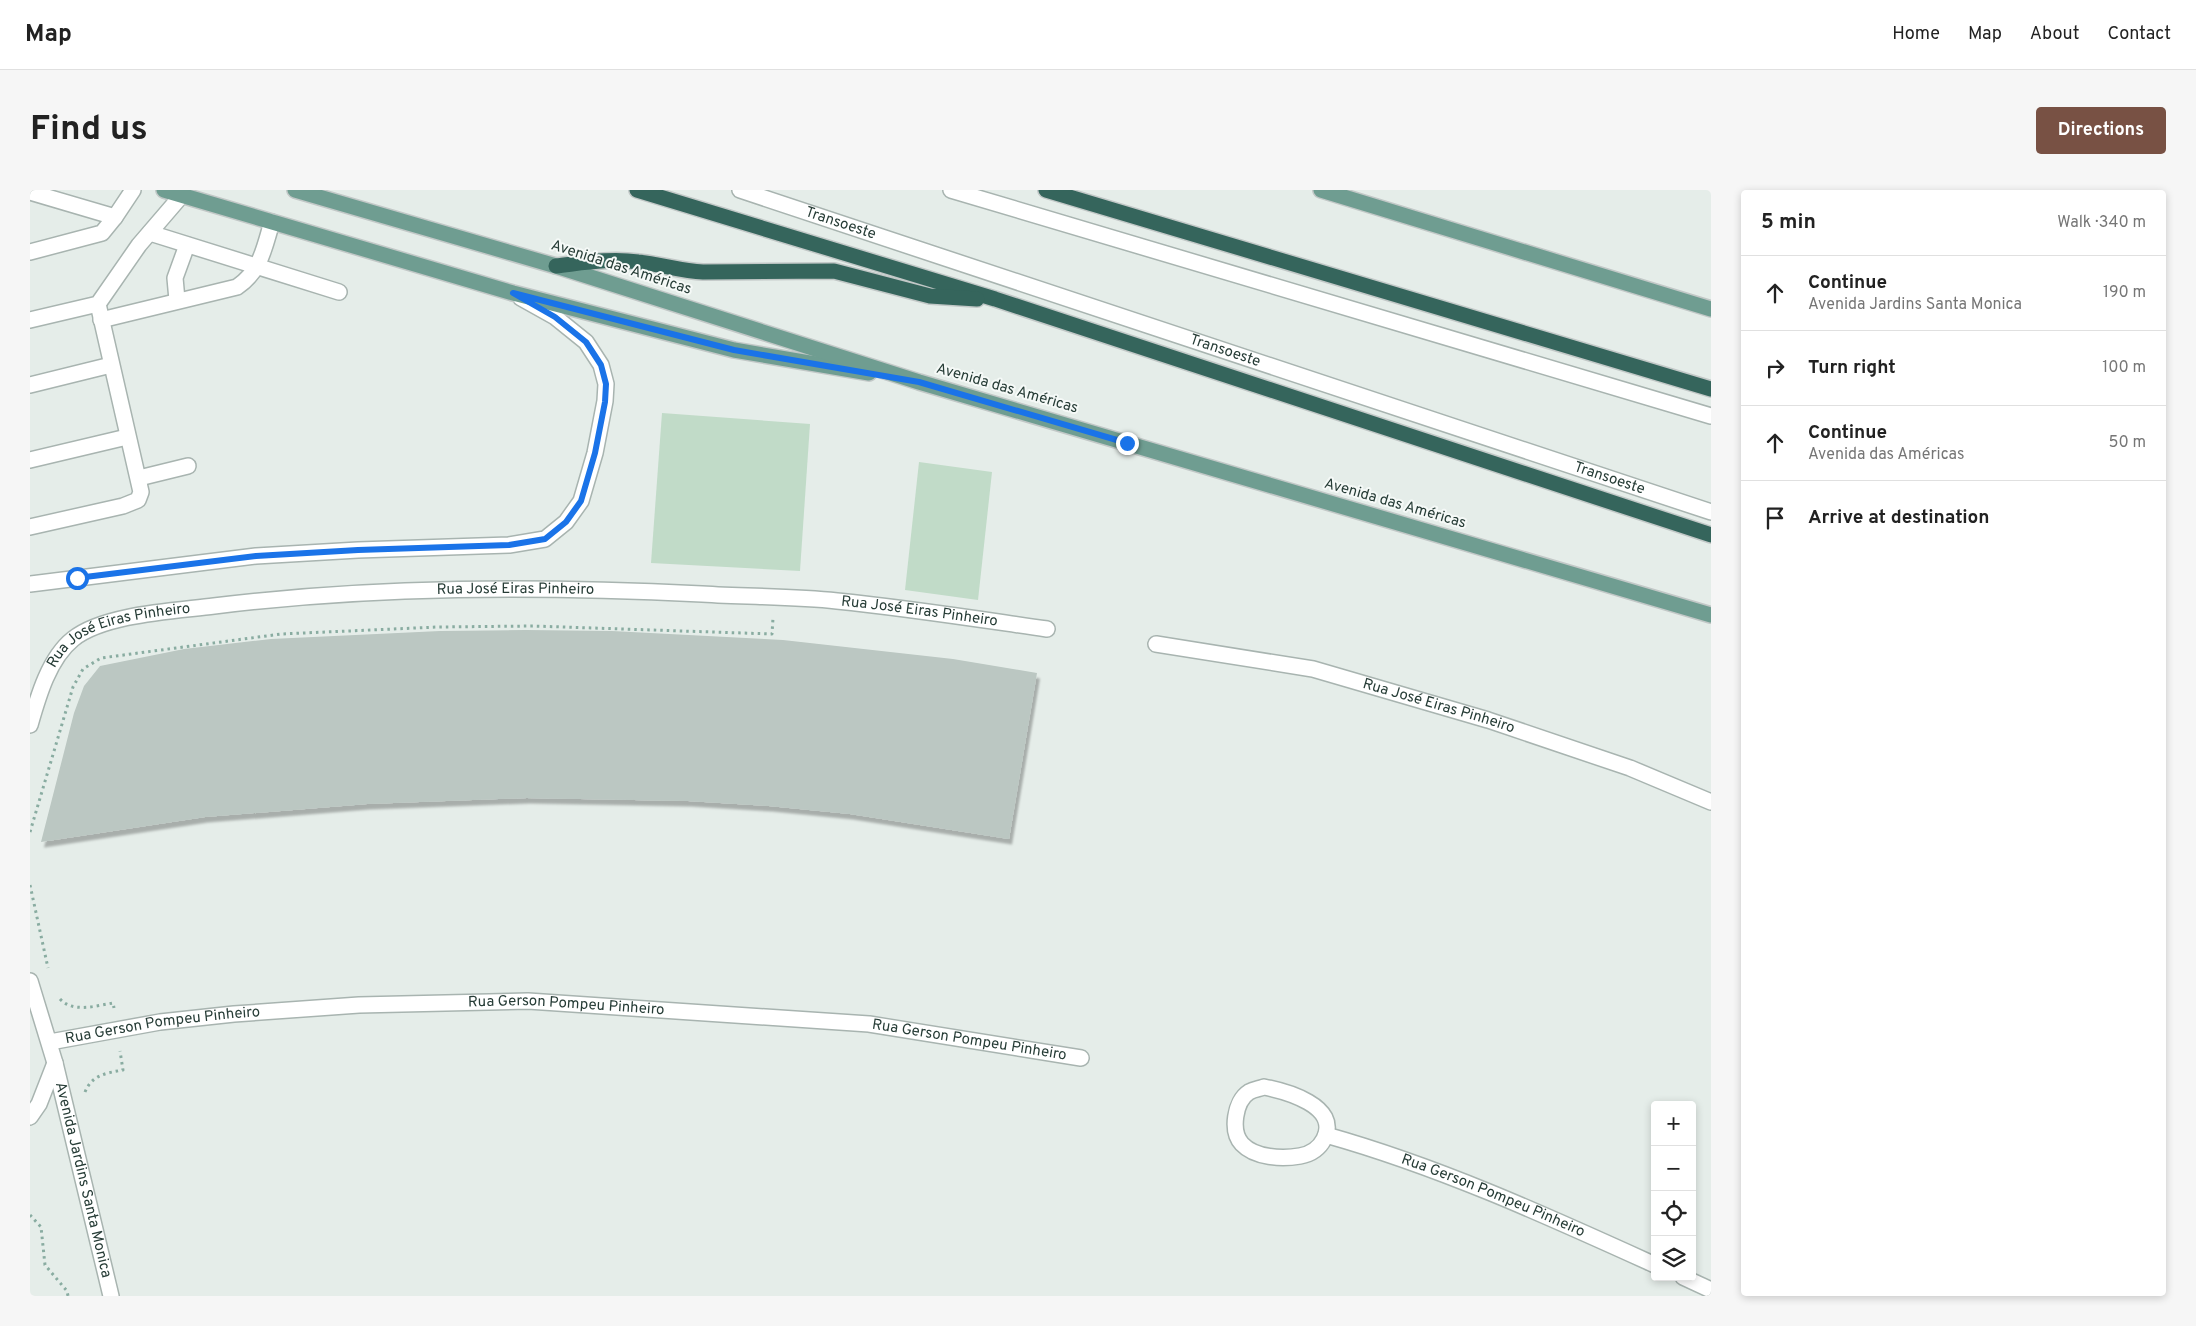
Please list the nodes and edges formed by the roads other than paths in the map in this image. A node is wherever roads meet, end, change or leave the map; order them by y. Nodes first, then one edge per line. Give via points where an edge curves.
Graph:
1 (133, 190) edge
2 (164, 190) edge
3 (294, 190) edge
4 (637, 190) edge
5 (740, 190) edge
6 (951, 190) edge
7 (1046, 190) edge
8 (1321, 190) edge
9 (30, 192) edge
10 (182, 195) junction
11 (116, 217) junction
12 (272, 222) junction
13 (150, 233) junction
14 (186, 245) junction
15 (30, 252) edge
16 (556, 266) junction
17 (257, 267) junction
18 (339, 292) dead end
19 (513, 293) junction
20 (995, 299) junction
21 (177, 300) junction
22 (98, 304) junction
23 (1711, 309) edge
24 (30, 320) edge
25 (101, 320) junction
26 (111, 365) junction
27 (919, 382) junction
28 (30, 385) edge
29 (1711, 389) edge
30 (1711, 416) edge
31 (127, 437) junction
32 (30, 460) edge
33 (188, 466) dead end
34 (139, 478) junction
35 (1711, 512) edge
36 (30, 527) edge
37 (1711, 534) edge
38 (30, 584) edge
39 (1711, 615) edge
40 (1047, 629) dead end
41 (1156, 644) dead end
42 (31, 718) edge
43 (1711, 802) edge
44 (30, 980) edge
45 (50, 1042) junction
46 (1081, 1058) dead end
47 (55, 1063) junction
48 (30, 1117) edge
49 (1326, 1135) junction
50 (1651, 1263) edge
51 (1692, 1281) edge
52 (1711, 1290) edge
53 (111, 1296) edge

1 - 11 street
2 - 10 main road
3 - 16 main road, Avenida das Américas
4 - 20 highway
5 - 35 street, Transoeste
6 - 30 street
7 - 29 highway
8 - 23 main road
9 - 11 street
10 - 12 main road
10 - 13 street
11 - 15 street via 102,232
12 - 17 street
12 - 19 main road
13 - 14 street
13 - 22 street
14 - 17 street
14 - 21 street via 176,278
16 - 20 highway via 612,260 703,272 819,269 930,296
16 - 27 main road, Avenida das Américas
17 - 18 street
17 - 21 street via 249,279 237,287
19 - 27 main road via 734,350
19 - 38 street via 555,317 586,342 601,365 606,384 595,453 581,501 566,522 545,539 509,545 256,556
20 - 37 highway
21 - 25 street
22 - 24 street
22 - 25 street
25 - 26 street
26 - 28 street
26 - 31 street
27 - 39 main road, Avenida das Américas
31 - 32 street
31 - 34 street
33 - 34 street
34 - 36 street via 142,492 138,500
40 - 42 street, Rua José Eiras Pinheiro via 835,600 586,588 283,598 103,623 73,639 58,656
41 - 43 street, Rua José Eiras Pinheiro via 1313,669 1488,720 1630,768
44 - 45 street, Avenida Jardins Santa Monica
45 - 46 street, Rua Gerson Pompeu Pinheiro via 160,1022 234,1014 359,1005 528,1001 869,1024
45 - 47 street, Avenida Jardins Santa Monica
47 - 48 street, Avenida Jardins Santa Monica via 39,1104
47 - 53 street, Avenida Jardins Santa Monica
49 - 49 street via 1325,1119 1317,1107 1297,1096 1264,1087 1248,1093 1239,1105 1237,1136 1249,1149 1266,1155 1282,1158 1306,1155 1315,1151
49 - 50 street, Rua Gerson Pompeu Pinheiro via 1381,1151 1534,1210
51 - 52 street

